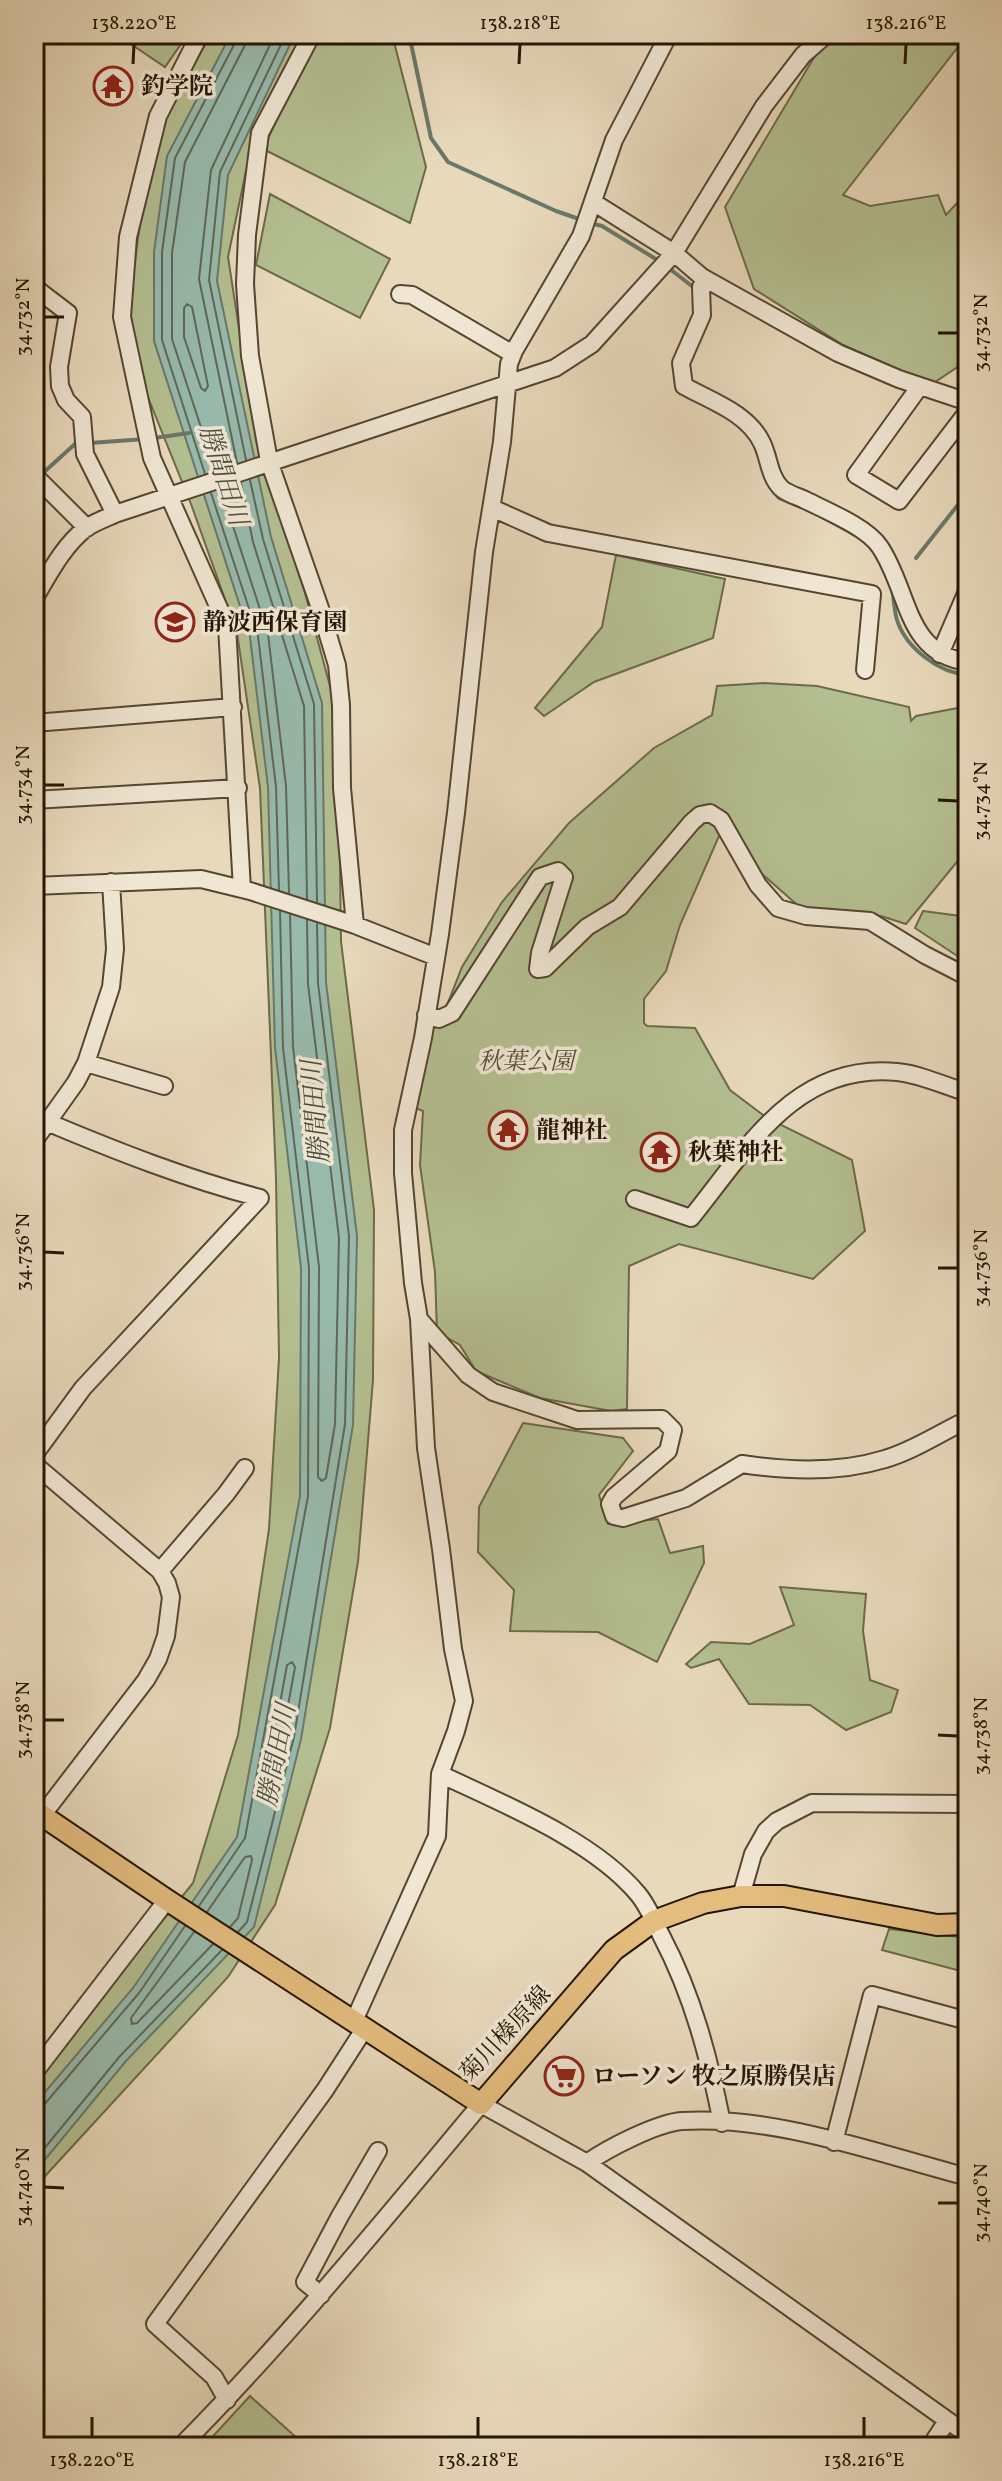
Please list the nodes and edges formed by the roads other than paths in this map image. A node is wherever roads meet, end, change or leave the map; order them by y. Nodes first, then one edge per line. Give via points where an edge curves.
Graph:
1 (200, 34) edge
2 (312, 34) edge
3 (669, 34) edge
4 (827, 34) edge
5 (591, 207) junction
6 (672, 255) junction
7 (707, 280) junction
8 (34, 287) edge
9 (400, 294) dead end
10 (513, 354) junction
11 (508, 382) junction
12 (920, 386) junction
13 (968, 402) edge
14 (968, 411) edge
15 (269, 461) junction
16 (36, 480) edge
17 (168, 496) junction
18 (492, 508) junction
19 (115, 514) junction
20 (87, 528) junction
21 (968, 589) edge
22 (34, 599) edge
23 (961, 626) edge
24 (940, 654) junction
25 (968, 662) edge
26 (865, 670) dead end
27 (233, 707) junction
28 (34, 723) edge
29 (238, 788) junction
30 (34, 800) edge
31 (111, 882) junction
32 (34, 886) edge
33 (246, 890) junction
34 (355, 925) junction
35 (436, 957) junction
36 (968, 977) edge
37 (426, 1015) junction
38 (86, 1063) junction
39 (164, 1086) dead end
40 (968, 1093) edge
41 (47, 1122) junction
42 (34, 1141) edge
43 (635, 1199) dead end
44 (419, 1319) junction
45 (968, 1425) edge
46 (34, 1455) edge
47 (34, 1464) edge
48 (245, 1468) dead end
49 (160, 1571) junction
50 (440, 1774) junction
51 (968, 1804) edge
52 (37, 1817) edge
53 (741, 1896) junction
54 (167, 1900) junction
55 (654, 1921) junction
56 (968, 1924) edge
57 (968, 2021) edge
58 (359, 2025) junction
59 (34, 2073) edge
60 (481, 2104) junction
61 (722, 2123) junction
62 (834, 2142) junction
63 (378, 2151) dead end
64 (587, 2163) junction
65 (968, 2177) edge
66 (321, 2295) junction
67 (227, 2400) junction
68 (947, 2421) junction
69 (968, 2435) edge
70 (180, 2447) edge
71 (930, 2447) edge

1 - 17 street via 158,116 128,237 122,317 150,448
2 - 15 street via 260,133 247,235 250,356
3 - 5 street via 614,140
4 - 6 street via 803,55 764,106
5 - 6 street
5 - 10 street
6 - 7 street
6 - 11 street via 592,344 555,368
7 - 12 street via 838,353
7 - 24 street via 701,287 702,315 681,363 684,386 742,417 755,430 781,489 878,544 896,574 914,624
8 - 19 street via 68,313 60,386 82,417 85,452
9 - 10 street via 412,295
10 - 11 street
11 - 15 street
11 - 18 street
12 - 13 street
12 - 14 street via 856,475 899,501
15 - 17 street
15 - 34 street via 337,665
16 - 20 street
17 - 19 street
17 - 27 street via 227,626
18 - 26 street via 548,533 872,594
18 - 35 street
19 - 20 street
20 - 22 street via 57,561
21 - 23 street
23 - 24 street
24 - 25 street
27 - 28 street
27 - 29 street
29 - 30 street
29 - 33 street
31 - 32 street
31 - 33 street via 201,879
31 - 38 street via 111,987
33 - 34 street
34 - 35 street
35 - 37 street
36 - 37 street via 870,921 806,916 778,908 758,885 721,820 710,813 692,822 620,907 538,969 564,877 558,871 540,877 452,1013 439,1019
37 - 44 street via 403,1130
38 - 39 street
38 - 41 street
40 - 43 street via 899,1072 839,1076 784,1108 691,1218
41 - 42 street
41 - 46 street via 260,1198 83,1388
44 - 45 street via 468,1375 493,1392 577,1420 662,1419 673,1430 668,1451 614,1497 614,1516 623,1518 686,1498 742,1464 783,1471 854,1466 887,1459 959,1424
44 - 50 street via 426,1448 464,1701
47 - 49 street
48 - 49 street
49 - 52 street via 171,1597 158,1659
50 - 55 street via 591,1852 638,1894
50 - 58 street via 437,1836
51 - 53 street via 812,1803 766,1831
52 - 54 main road, 菊川榛原線
53 - 55 main road, 菊川榛原線
53 - 56 main road, 菊川榛原線 via 784,1896 937,1925
54 - 58 main road, 菊川榛原線
54 - 59 street
55 - 60 main road, 菊川榛原線 via 614,1950
55 - 61 street via 679,1970 708,2054
57 - 62 street via 872,1995
58 - 60 main road, 菊川榛原線
58 - 67 street via 325,2090 155,2324 214,2377
60 - 64 street
60 - 66 street
61 - 62 street via 753,2123
61 - 64 street via 679,2121 608,2149
62 - 65 street
63 - 66 street via 305,2282
64 - 68 street
66 - 67 street
67 - 70 street
68 - 69 street
68 - 71 street

